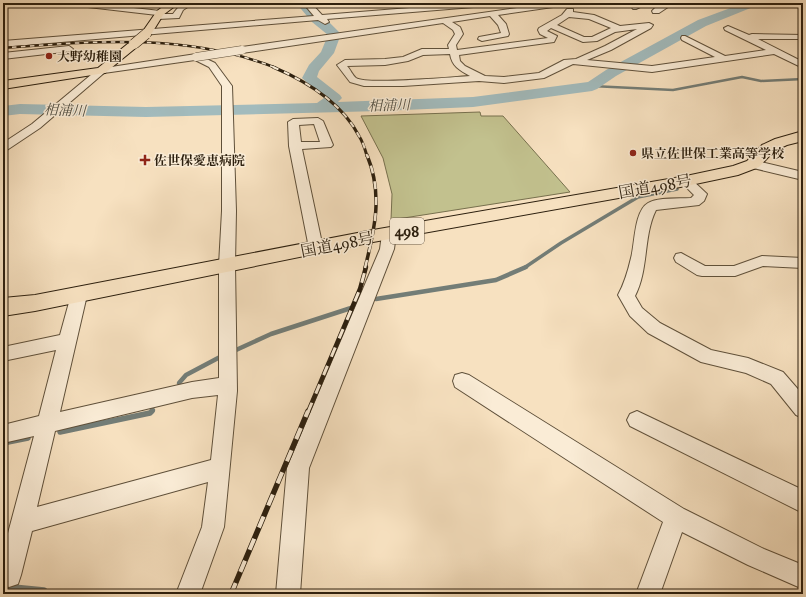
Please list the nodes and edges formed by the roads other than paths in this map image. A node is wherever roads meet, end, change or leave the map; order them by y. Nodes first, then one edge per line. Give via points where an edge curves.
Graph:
1 (174, 3) edge
2 (190, 3) edge
3 (307, 3) edge
4 (498, 3) edge
5 (670, 3) edge
6 (4, 5) edge
7 (530, 8) junction
8 (569, 9) edge
9 (656, 11) dead end
10 (492, 14) junction
11 (541, 15) dead end
12 (318, 17) junction
13 (158, 18) junction
14 (445, 21) junction
15 (140, 24) dead end
16 (619, 24) junction
17 (550, 25) junction
18 (728, 28) dead end
19 (80, 29) dead end
20 (146, 33) junction
21 (3, 36) edge
22 (342, 36) junction
23 (16, 37) junction
24 (802, 37) dead end
25 (596, 38) junction
26 (685, 38) dead end
27 (3, 39) edge
28 (606, 40) dead end
29 (755, 41) junction
30 (3, 44) edge
31 (118, 44) dead end
32 (134, 44) junction
33 (76, 48) dead end
34 (454, 49) junction
35 (776, 51) junction
36 (3, 56) edge
37 (196, 57) junction
38 (385, 57) junction
39 (723, 58) junction
40 (579, 61) junction
41 (803, 63) edge
42 (541, 69) dead end
43 (102, 71) junction
44 (480, 78) junction
45 (499, 80) junction
46 (398, 83) junction
47 (3, 85) edge
48 (803, 136) edge
49 (295, 146) dead end
50 (3, 148) edge
51 (753, 164) junction
52 (803, 176) edge
53 (686, 181) junction
54 (389, 234) junction
55 (316, 248) junction
56 (681, 258) dead end
57 (803, 262) edge
58 (227, 266) junction
59 (79, 295) junction
60 (35, 303) junction
61 (3, 307) edge
62 (3, 313) edge
63 (67, 341) junction
64 (3, 354) edge
65 (462, 381) dead end
66 (228, 385) junction
67 (803, 409) edge
68 (638, 420) dead end
69 (46, 425) junction
70 (3, 434) edge
71 (220, 468) junction
72 (803, 502) edge
73 (676, 517) junction
74 (22, 522) junction
75 (9, 575) dead end
76 (803, 577) edge
77 (188, 594) edge
78 (288, 594) edge
79 (648, 594) edge

1 - 13 main road
2 - 13 street via 180,9 176,16
3 - 12 street
4 - 12 street
5 - 9 street
6 - 13 street via 88,5
7 - 8 street
7 - 10 street
7 - 11 street
8 - 16 street via 598,20
8 - 17 street via 565,17
10 - 14 street
10 - 34 street via 502,24 505,34 471,40
12 - 20 street
12 - 22 street
13 - 15 street
13 - 20 main road
14 - 22 street
14 - 34 street via 457,29 459,34
16 - 25 street
16 - 40 street via 632,27 649,25
17 - 25 street via 583,40
17 - 34 street via 542,30 553,36 551,40
18 - 29 street
19 - 23 street
20 - 30 street
20 - 32 main road, bridge
21 - 23 street
22 - 37 street, bridge
23 - 27 street
24 - 29 street via 752,36
25 - 28 street
26 - 39 street
29 - 35 street
31 - 32 street
32 - 43 main road
33 - 36 street
34 - 38 street via 422,52 406,59
34 - 44 street via 456,62
35 - 39 street
35 - 41 street
37 - 43 street
37 - 58 street via 212,64 227,86
38 - 46 street
38 - 46 street via 349,57 342,64 357,82
39 - 40 street via 652,69
40 - 45 street via 567,62 541,76
42 - 45 street via 504,72
43 - 47 main road
43 - 50 street via 36,126
44 - 45 street
44 - 46 street
48 - 51 highway, 国道498号 / 498 via 768,148
49 - 55 street
51 - 52 street
51 - 53 highway, 国道498号 / 498 via 738,170
53 - 54 highway, 国道498号 / 498
53 - 67 street via 700,194 700,198 694,202 656,205 651,208 644,220 639,257 626,295 636,312 654,328 707,357 748,366 777,378
54 - 55 highway, 国道498号 / 498
54 - 78 street via 387,249 298,468
55 - 58 highway, 国道498号 / 498
56 - 57 street via 702,271 735,271 762,261
58 - 59 highway, 国道498号 / 498
58 - 66 street
59 - 60 highway, 国道498号 / 498
59 - 63 street
60 - 61 highway, 国道498号 / 498
60 - 62 street
63 - 64 street
63 - 69 street
65 - 73 street
66 - 69 street via 192,390
66 - 71 street
68 - 72 street
69 - 70 street
69 - 74 street
71 - 74 street
71 - 77 street via 213,527
73 - 76 street
73 - 79 street
74 - 75 street

